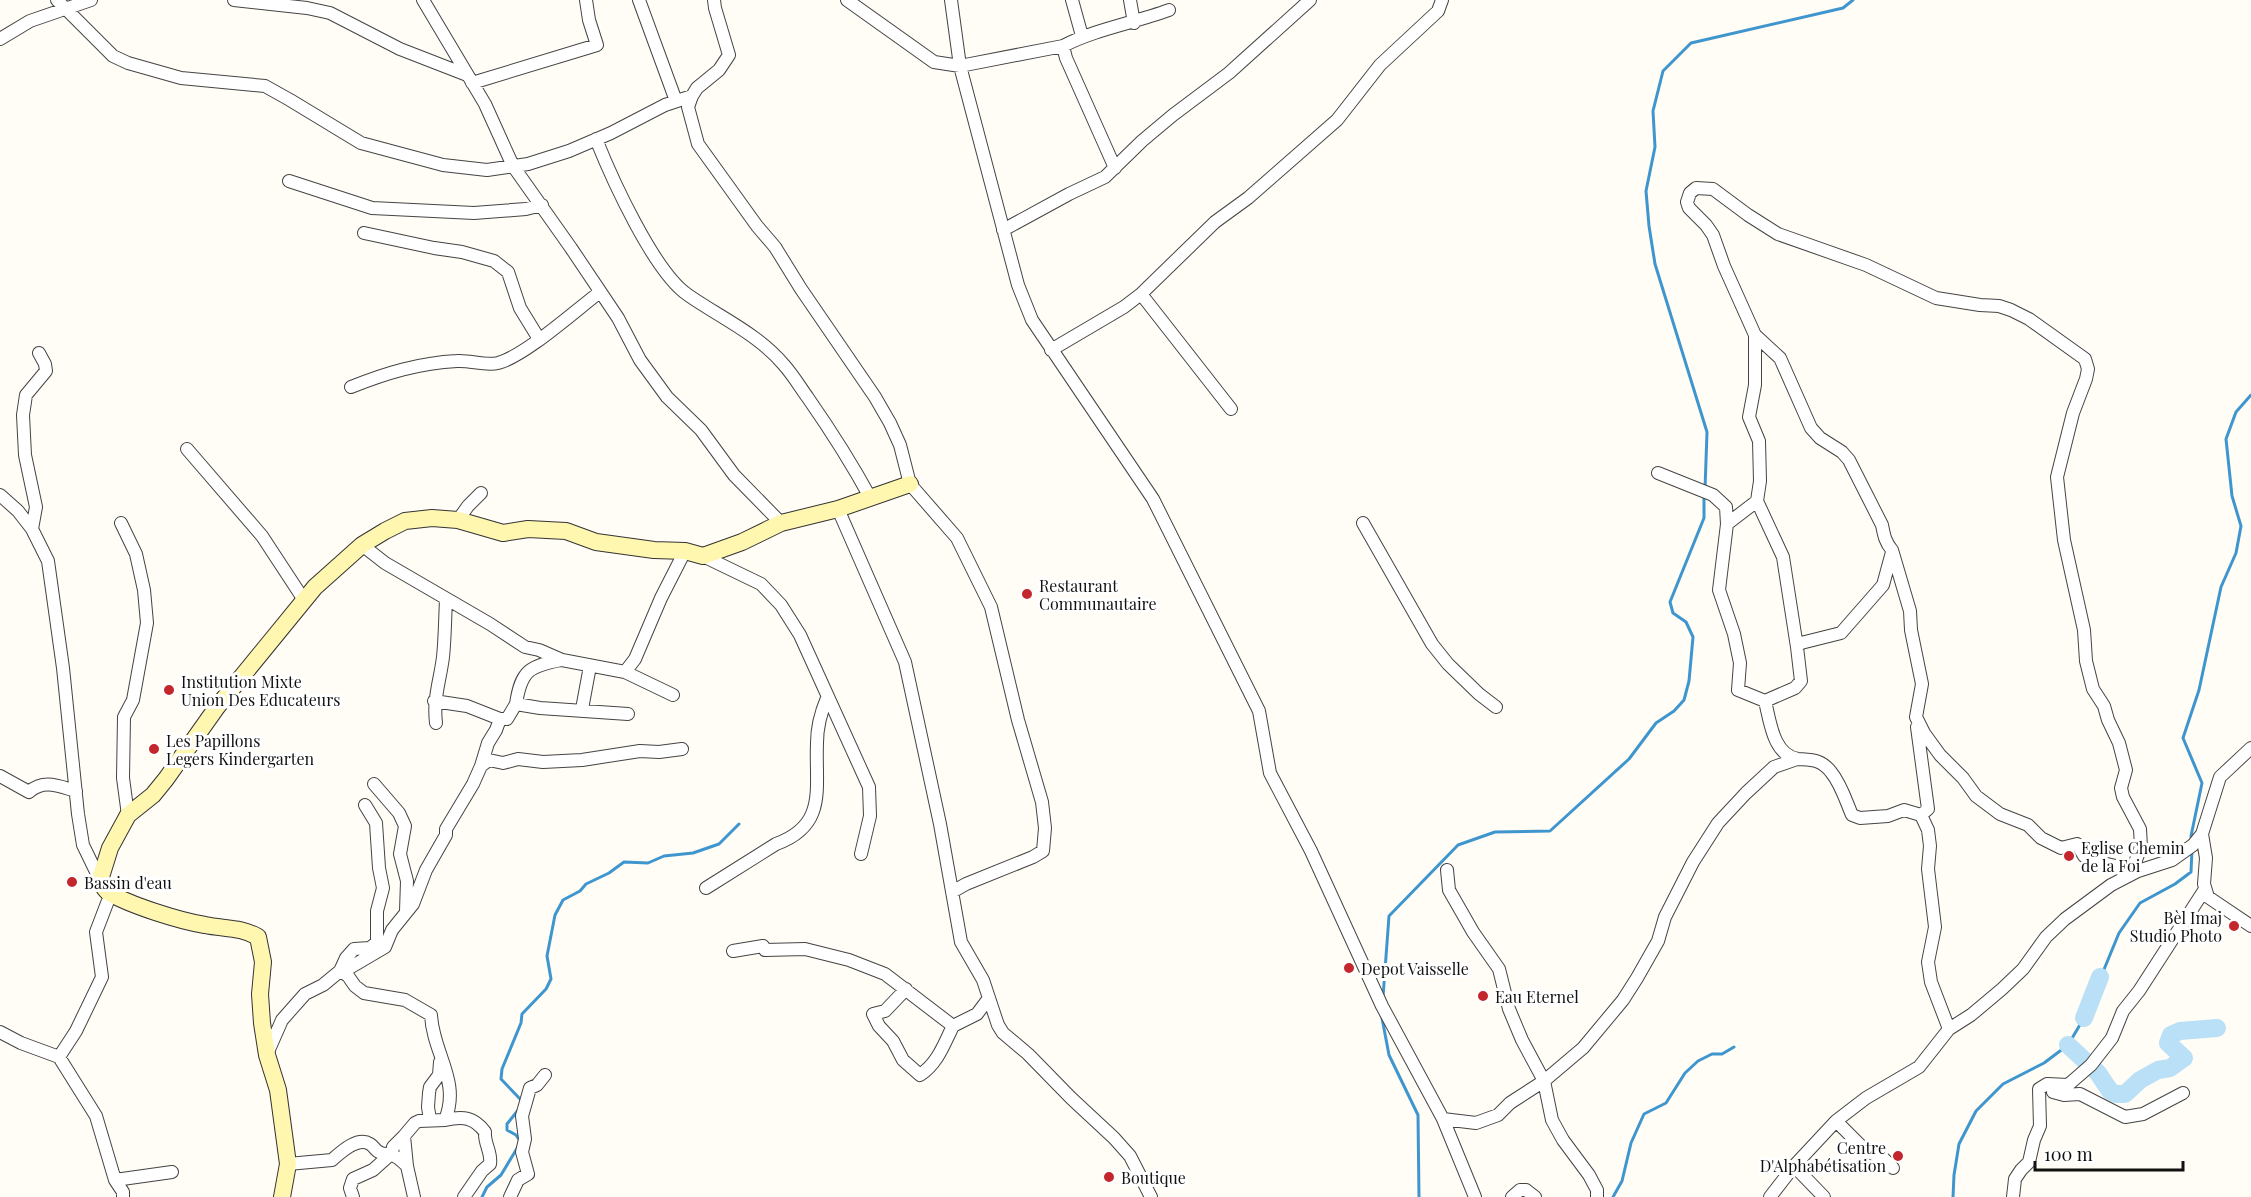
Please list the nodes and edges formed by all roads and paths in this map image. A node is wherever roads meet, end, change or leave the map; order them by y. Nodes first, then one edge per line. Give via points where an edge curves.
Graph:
1 (91, 0) edge
2 (234, 0) edge
3 (423, 0) edge
4 (586, 0) edge
5 (639, 0) edge
6 (714, 0) edge
7 (847, 0) edge
8 (951, 0) edge
9 (1072, 0) edge
10 (1131, 0) edge
11 (1310, 0) edge
12 (1442, 0) edge
13 (60, 4) edge
14 (1169, 10) dead end
15 (1134, 22) junction
16 (1082, 36) junction
17 (0, 39) edge
18 (1063, 46) junction
19 (960, 66) junction
20 (470, 79) junction
21 (692, 96) junction
22 (676, 101) junction
23 (596, 139) junction
24 (513, 166) junction
25 (1115, 168) junction
26 (289, 181) dead end
27 (542, 205) junction
28 (1003, 230) junction
29 (364, 233) dead end
30 (600, 292) junction
31 (1141, 294) junction
32 (1755, 335) junction
33 (539, 339) junction
34 (1051, 350) junction
35 (39, 353) dead end
36 (351, 387) dead end
37 (1231, 410) dead end
38 (187, 449) dead end
39 (1658, 473) dead end
40 (910, 484) junction
41 (481, 492) dead end
42 (0, 495) edge
43 (871, 499) junction
44 (1757, 501) junction
45 (838, 509) junction
46 (458, 520) junction
47 (121, 523) dead end
48 (781, 523) junction
49 (1364, 523) dead end
50 (1727, 524) junction
51 (32, 529) junction
52 (362, 545) junction
53 (1892, 550) junction
54 (685, 551) junction
55 (703, 556) junction
56 (304, 600) junction
57 (446, 600) junction
58 (1797, 647) junction
59 (562, 660) junction
60 (590, 666) junction
61 (625, 672) junction
62 (673, 695) dead end
63 (827, 698) junction
64 (434, 701) junction
65 (1766, 701) junction
66 (516, 704) junction
67 (1496, 707) dead end
68 (582, 709) junction
69 (628, 714) dead end
70 (1916, 717) junction
71 (500, 719) junction
72 (436, 723) dead end
73 (682, 748) dead end
74 (2251, 748) edge
75 (1797, 759) junction
76 (481, 766) junction
77 (0, 776) edge
78 (374, 784) dead end
79 (75, 791) junction
80 (364, 805) dead end
81 (128, 815) junction
82 (1921, 815) junction
83 (2202, 834) junction
84 (861, 854) dead end
85 (1447, 870) dead end
86 (2133, 870) junction
87 (103, 886) junction
88 (706, 888) dead end
89 (2205, 889) junction
90 (952, 892) junction
91 (406, 911) junction
92 (2251, 926) edge
93 (733, 951) dead end
94 (340, 971) junction
95 (906, 989) junction
96 (989, 998) junction
97 (952, 1026) junction
98 (1949, 1029) junction
99 (0, 1032) edge
100 (267, 1055) junction
101 (59, 1057) junction
102 (441, 1058) junction
103 (545, 1075) dead end
104 (1544, 1081) junction
105 (2058, 1089) junction
106 (2183, 1093) dead end
107 (1443, 1119) junction
108 (430, 1120) junction
109 (445, 1120) junction
110 (1836, 1121) junction
111 (404, 1136) junction
112 (392, 1154) junction
113 (288, 1164) junction
114 (406, 1166) junction
115 (1794, 1166) junction
116 (1893, 1168) dead end
117 (172, 1172) dead end
118 (115, 1180) junction
119 (123, 1197) edge
120 (282, 1197) edge
121 (352, 1197) edge
122 (414, 1197) edge
123 (464, 1197) edge
124 (510, 1197) edge
125 (1151, 1197) edge
126 (1474, 1197) edge
127 (1512, 1197) edge
128 (1535, 1197) edge
129 (1597, 1197) edge
130 (1770, 1197) edge
131 (1824, 1197) edge
132 (2013, 1197) edge

1 - 13 street
2 - 20 street via 330,13
3 - 20 street
4 - 20 street via 597,45
5 - 22 street
6 - 21 street via 729,55
7 - 19 street via 934,62
8 - 19 street
9 - 16 street
10 - 15 street
11 - 25 street via 1229,74 1173,115
12 - 31 street via 1438,11 1380,65 1337,120 1215,222
13 - 17 street
13 - 24 street via 113,56 128,63 182,78 265,86 361,142 400,155 487,170
14 - 15 street
15 - 16 street
16 - 18 street
18 - 19 street
18 - 25 street
19 - 28 street
20 - 24 street
21 - 22 street
21 - 40 street via 688,107 698,144 775,248 875,397 900,445
22 - 23 street
23 - 24 street via 569,151
23 - 43 street via 634,218 666,271 687,294 751,335 784,364
24 - 27 street
25 - 28 street via 1105,177
26 - 27 street via 372,208 474,213
27 - 30 street
28 - 34 street via 1018,285
29 - 33 street via 494,261 508,272 520,309
30 - 33 street
30 - 48 street via 667,398 701,430 734,475
31 - 34 street
31 - 37 street
32 - 44 street via 1755,385 1749,417 1759,441
32 - 53 street via 1780,358 1811,428 1849,460
32 - 86 street via 1713,235 1689,208 1687,202 1696,188 1713,189 1778,234 1866,265 1936,298 2011,310 2085,359 2086,379 2057,477 2086,661 2093,689 2120,743 2127,770 2121,788 2123,797 2140,829 2141,847
33 - 36 street via 496,363 460,360 423,364 388,372
34 - 107 street via 1158,509 1259,711 1269,773 1311,851 1382,1006
35 - 51 street via 46,371 26,395 23,415 25,454 35,500
38 - 56 street via 262,536
39 - 50 street via 1713,495 1725,507
40 - 43 street
40 - 90 street via 957,538 991,608 1046,828 1042,851
41 - 46 street
42 - 51 street
43 - 45 street
44 - 50 street
44 - 58 street via 1783,557
45 - 48 street
45 - 90 street via 905,662
46 - 52 street via 405,521
46 - 54 street via 503,533 528,529 566,531 596,542
47 - 81 street via 136,554 147,623 133,700 124,717 123,769
48 - 55 street
49 - 67 street via 1432,644 1448,664
50 - 65 street via 1719,590 1740,663 1738,690
51 - 79 street via 48,561
52 - 56 street
52 - 57 street
53 - 58 street via 1883,585 1841,633
53 - 70 street via 1910,611 1922,684
54 - 55 street
54 - 61 street via 635,659
55 - 63 street via 761,584 774,597 800,635
56 - 81 street via 217,707 153,795
57 - 59 street via 525,647
57 - 64 street via 440,679
58 - 65 street via 1801,681 1795,688
59 - 60 street
59 - 66 street via 528,671
60 - 61 street
60 - 68 street
61 - 62 street
63 - 84 street via 869,787 870,816
63 - 88 street via 820,714 817,741 818,799 806,826
64 - 71 street via 467,706
64 - 72 street
65 - 75 street via 1772,734 1786,755
66 - 68 street
66 - 71 street via 507,719
68 - 69 street
70 - 82 street via 1928,808
70 - 86 street via 1940,755 1976,796 1994,809 2028,825 2041,838 2061,848 2077,843 2084,856
71 - 76 street
73 - 76 street via 582,760 489,760
74 - 83 street via 2220,777
75 - 82 street via 1813,759 1831,771 1852,815 1888,816 1904,810
75 - 104 street via 1774,767 1718,823 1693,861 1665,917 1658,941 1628,993 1583,1048
76 - 91 street via 446,829 413,904
77 - 79 street via 29,792 48,783
78 - 91 street via 405,826 400,854 407,881
79 - 87 street via 83,845
80 - 94 street via 376,823 383,888 377,911 377,942 370,948 354,949
81 - 87 street via 110,848
82 - 98 street via 1928,830 1935,927 1928,962 1931,982
83 - 86 street via 2172,860
83 - 89 street
85 - 104 street via 1449,890 1499,969 1509,1009
86 - 98 street via 2065,919 2002,989
87 - 100 street via 147,909 201,924 244,929 258,937 263,962 260,994
87 - 101 street via 109,898 96,932 102,977
89 - 92 street via 2208,897
89 - 105 street via 2123,1011 2112,1038 2078,1077
90 - 96 street via 961,942
91 - 94 street via 383,950
93 - 95 street via 763,946 765,950 805,949 830,954 885,974
94 - 100 street via 304,994 282,1020
94 - 102 street via 364,993 405,1000 431,1015 431,1030
95 - 97 street
95 - 97 street via 885,1011 873,1014 903,1060 920,1075 939,1056
96 - 97 street via 976,1014
96 - 125 street via 1003,1033 1114,1137 1130,1156
98 - 110 street via 1919,1067
99 - 101 street
100 - 113 street via 278,1089
101 - 118 street via 96,1116
102 - 108 street via 439,1075 430,1087
102 - 109 street via 452,1096
103 - 124 street via 530,1088 526,1099 522,1152 528,1173 518,1180
104 - 107 street via 1482,1122
104 - 129 street via 1552,1120 1589,1175
105 - 106 street via 2064,1095 2080,1095 2125,1117 2143,1114
105 - 132 street via 2040,1114 2032,1154 2017,1174
107 - 126 street
108 - 109 street
108 - 111 street via 415,1123
109 - 123 street via 467,1117 475,1121 484,1132 491,1158
110 - 115 street
110 - 116 street via 1865,1150
111 - 112 street via 393,1147
111 - 114 street
112 - 113 street via 377,1151 364,1142 341,1150 332,1160
112 - 114 street
112 - 121 street via 373,1170 353,1179
113 - 120 street
114 - 122 street
115 - 130 street
115 - 131 street
117 - 118 street
118 - 119 street
127 - 128 street via 1526,1190

